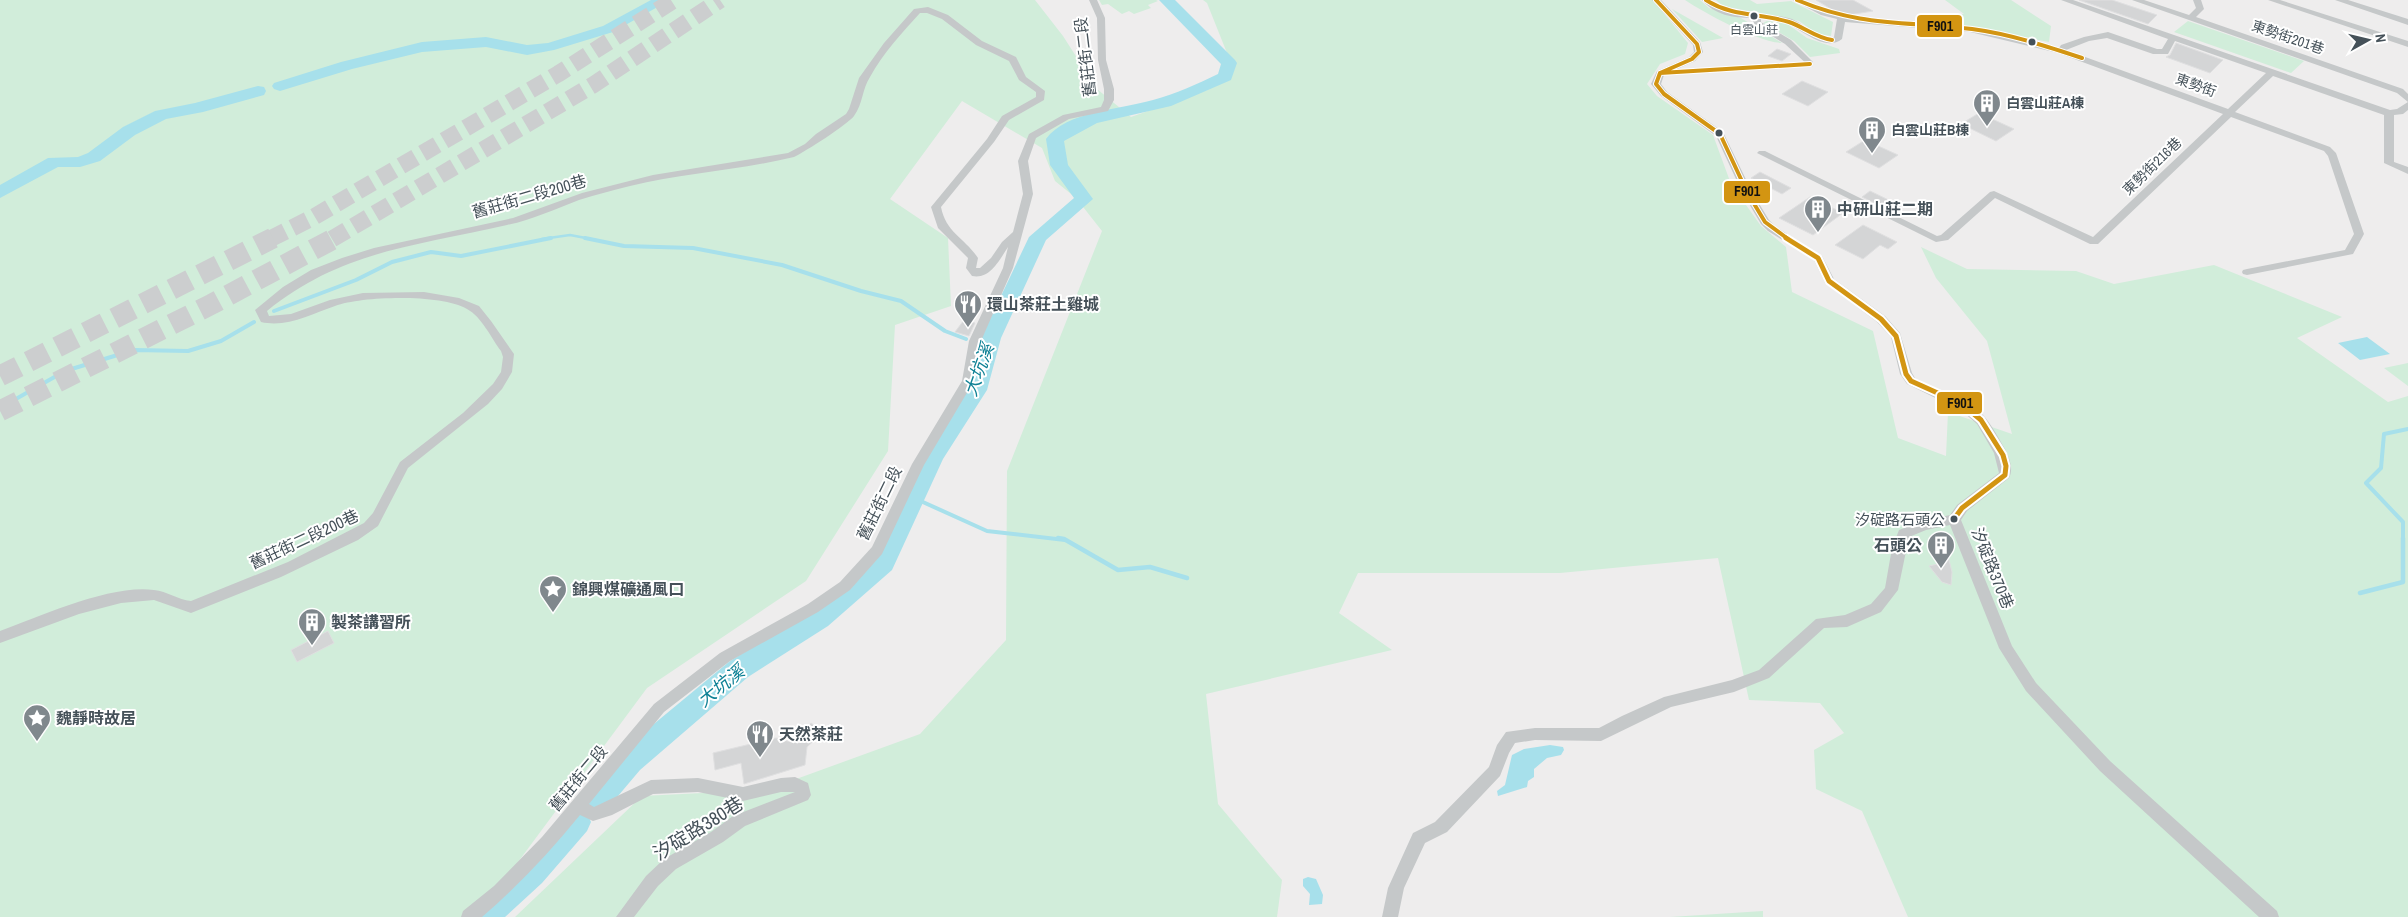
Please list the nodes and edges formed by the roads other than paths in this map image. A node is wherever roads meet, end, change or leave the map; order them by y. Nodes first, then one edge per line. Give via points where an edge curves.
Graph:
1 (1093, 0) edge
2 (1656, 0) edge
3 (1706, 0) edge
4 (1797, 0) edge
5 (2065, 0) edge
6 (2136, 0) edge
7 (2197, 0) edge
8 (2272, 0) edge
9 (2339, 0) edge
10 (1756, 16) junction
11 (2190, 18) junction
12 (1841, 19) junction
13 (2408, 22) edge
14 (2172, 38) junction
15 (2408, 44) edge
16 (2061, 51) junction
17 (1810, 64) dead end
18 (2271, 72) junction
19 (2408, 99) edge
20 (2408, 105) edge
21 (2229, 111) junction
22 (2389, 113) junction
23 (1762, 153) dead end
24 (2408, 171) edge
25 (1017, 234) junction
26 (2247, 272) dead end
27 (1954, 519) junction
28 (0, 637) edge
29 (576, 806) junction
30 (469, 917) edge
31 (624, 917) edge
32 (1390, 917) edge
33 (2271, 917) edge

1 - 25 street, 舊莊街二段 via 1101,18 1102,60 1109,100 1105,109 1066,116 1032,136 1023,161 1028,194
2 - 27 street via 1697,44 1698,52 1692,59 1660,73 1656,84 1664,94 1720,134 1765,222 1818,258 1830,281 1882,319 1896,336 1906,374 1911,381 1962,404 1981,420 2003,455 2005,475 1962,508
3 - 10 street via 1721,12
4 - 12 street, 東勢街
5 - 14 street
6 - 11 street, 東勢街201巷
7 - 11 street via 2200,9
8 - 15 street, 東勢街201巷
9 - 13 street
10 - 12 street via 1792,22 1814,37 1825,40 1838,39
10 - 17 street via 1757,23 1788,42
11 - 19 street, 東勢街201巷 via 2400,91
12 - 16 street, 東勢街 via 1970,29
14 - 16 street via 2165,52 2108,35 2087,39
14 - 18 street
16 - 21 street, 東勢街
18 - 21 street, 東勢街216巷
18 - 22 street
20 - 22 street via 2400,112
21 - 23 street, 東勢街216巷 via 2094,242 1994,194 1944,238 1936,239
21 - 26 street, 東勢街 via 2327,149 2333,155 2359,234 2349,252
22 - 24 street via 2389,163
25 - 28 street, 舊莊街二段200巷 via 1006,240 994,264 976,274 970,268 973,258 969,250 950,238 937,221 936,207 991,140 1004,118 1040,98 1040,91 1022,78 1013,59 979,43 945,16 928,10 917,11 864,78 849,116 791,155 654,177 578,198 519,219 384,248 299,282 275,297 261,310 265,318 286,320 335,301 369,296 416,294 470,306 480,314 509,355 509,368 501,384 472,411 405,464 372,525 304,561 190,607 155,595 130,596 66,612
25 - 29 street, 舊莊街二段 via 1008,268 976,338 968,380 918,464 877,550 845,586 813,608 725,657 659,708
27 - 32 street, 汐碇路370巷 via 1904,534 1891,590 1876,608 1847,621 1821,623 1764,674 1734,686 1669,701 1601,735 1511,737 1502,750 1495,771 1442,827 1419,838 1396,888
27 - 33 street, 汐碇路370巷 via 2006,648 2031,687 2105,766
29 - 30 street, 舊莊街二段 via 548,842 500,892
29 - 31 street, 汐碇路380巷 via 593,814 651,787 698,785 743,794 795,784 803,788 803,795 797,799 739,821 670,864

